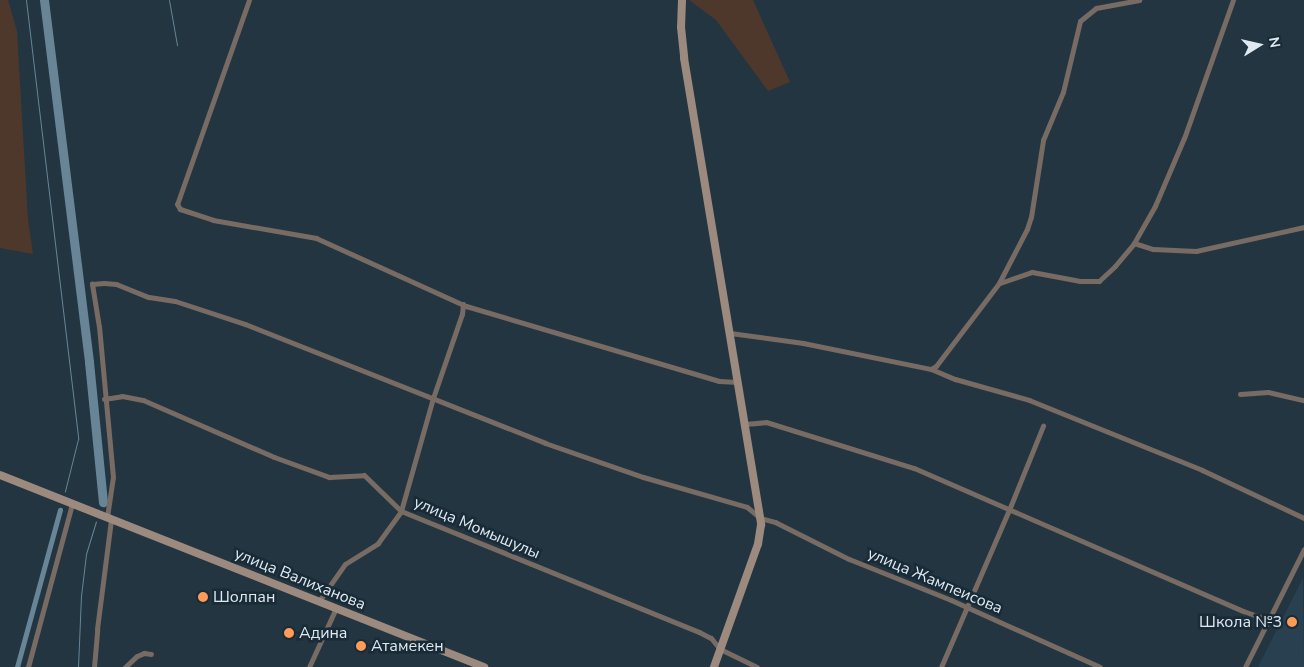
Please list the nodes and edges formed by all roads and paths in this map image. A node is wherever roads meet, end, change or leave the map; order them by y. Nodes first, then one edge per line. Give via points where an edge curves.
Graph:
1 (249, 0) edge
2 (682, 0) edge
3 (1139, 0) edge
4 (1233, 0) edge
5 (1304, 227) edge
6 (1134, 243) junction
7 (999, 283) junction
8 (463, 304) junction
9 (730, 333) junction
10 (931, 369) junction
11 (738, 382) junction
12 (1240, 394) dead end
13 (433, 398) junction
14 (104, 399) junction
15 (1304, 400) edge
16 (745, 424) junction
17 (1043, 426) dead end
18 (0, 475) edge
19 (72, 504) junction
20 (1009, 510) junction
21 (401, 511) junction
22 (109, 518) junction
23 (760, 518) junction
24 (1304, 518) edge
25 (1304, 549) edge
26 (319, 601) junction
27 (966, 607) junction
28 (336, 608) junction
29 (1269, 620) junction
30 (720, 649) junction
31 (151, 654) dead end
32 (28, 667) edge
33 (94, 667) edge
34 (125, 667) edge
35 (309, 667) edge
36 (484, 667) edge
37 (714, 667) edge
38 (757, 667) edge
39 (941, 667) edge
40 (1100, 667) edge
41 (1245, 667) edge

1 - 8 street via 178,206 213,220 316,238
2 - 9 street via 684,58
3 - 7 street via 1096,8 1080,21 1063,92 1043,140 1031,217
4 - 6 street via 1184,138 1155,206
5 - 6 street via 1196,251 1153,249
6 - 7 street via 1100,281 1080,281 1032,272
7 - 10 street
8 - 11 street via 719,381
8 - 13 street
9 - 10 street via 803,343
9 - 11 street
10 - 24 street via 1029,400 1202,470
11 - 16 street
12 - 15 street via 1268,392
13 - 14 street, улица Жампеисова via 245,324 175,301 104,283 92,284
13 - 21 street
13 - 23 street, улица Жампеисова via 643,478 747,507
14 - 21 street, улица Момышулы via 122,396 143,400 328,477 364,475
14 - 22 street via 112,477
16 - 20 street via 766,422 914,468
16 - 23 street
17 - 20 street
18 - 19 street, улица Валиханова
19 - 22 street, улица Валиханова
19 - 32 street
20 - 27 street
20 - 29 street
21 - 26 street via 378,543 345,564
21 - 30 street, улица Момышулы via 699,632 711,638
22 - 26 street, улица Валиханова
22 - 33 street
23 - 27 street, улица Жампеисова
23 - 30 street via 758,544
25 - 29 street
26 - 28 street, улица Валиханова
27 - 39 street
27 - 40 street, улица Жампеисова
28 - 35 street
28 - 36 street, улица Валиханова
29 - 41 street
30 - 37 street
30 - 38 street, улица Момышулы
31 - 34 street via 137,656

